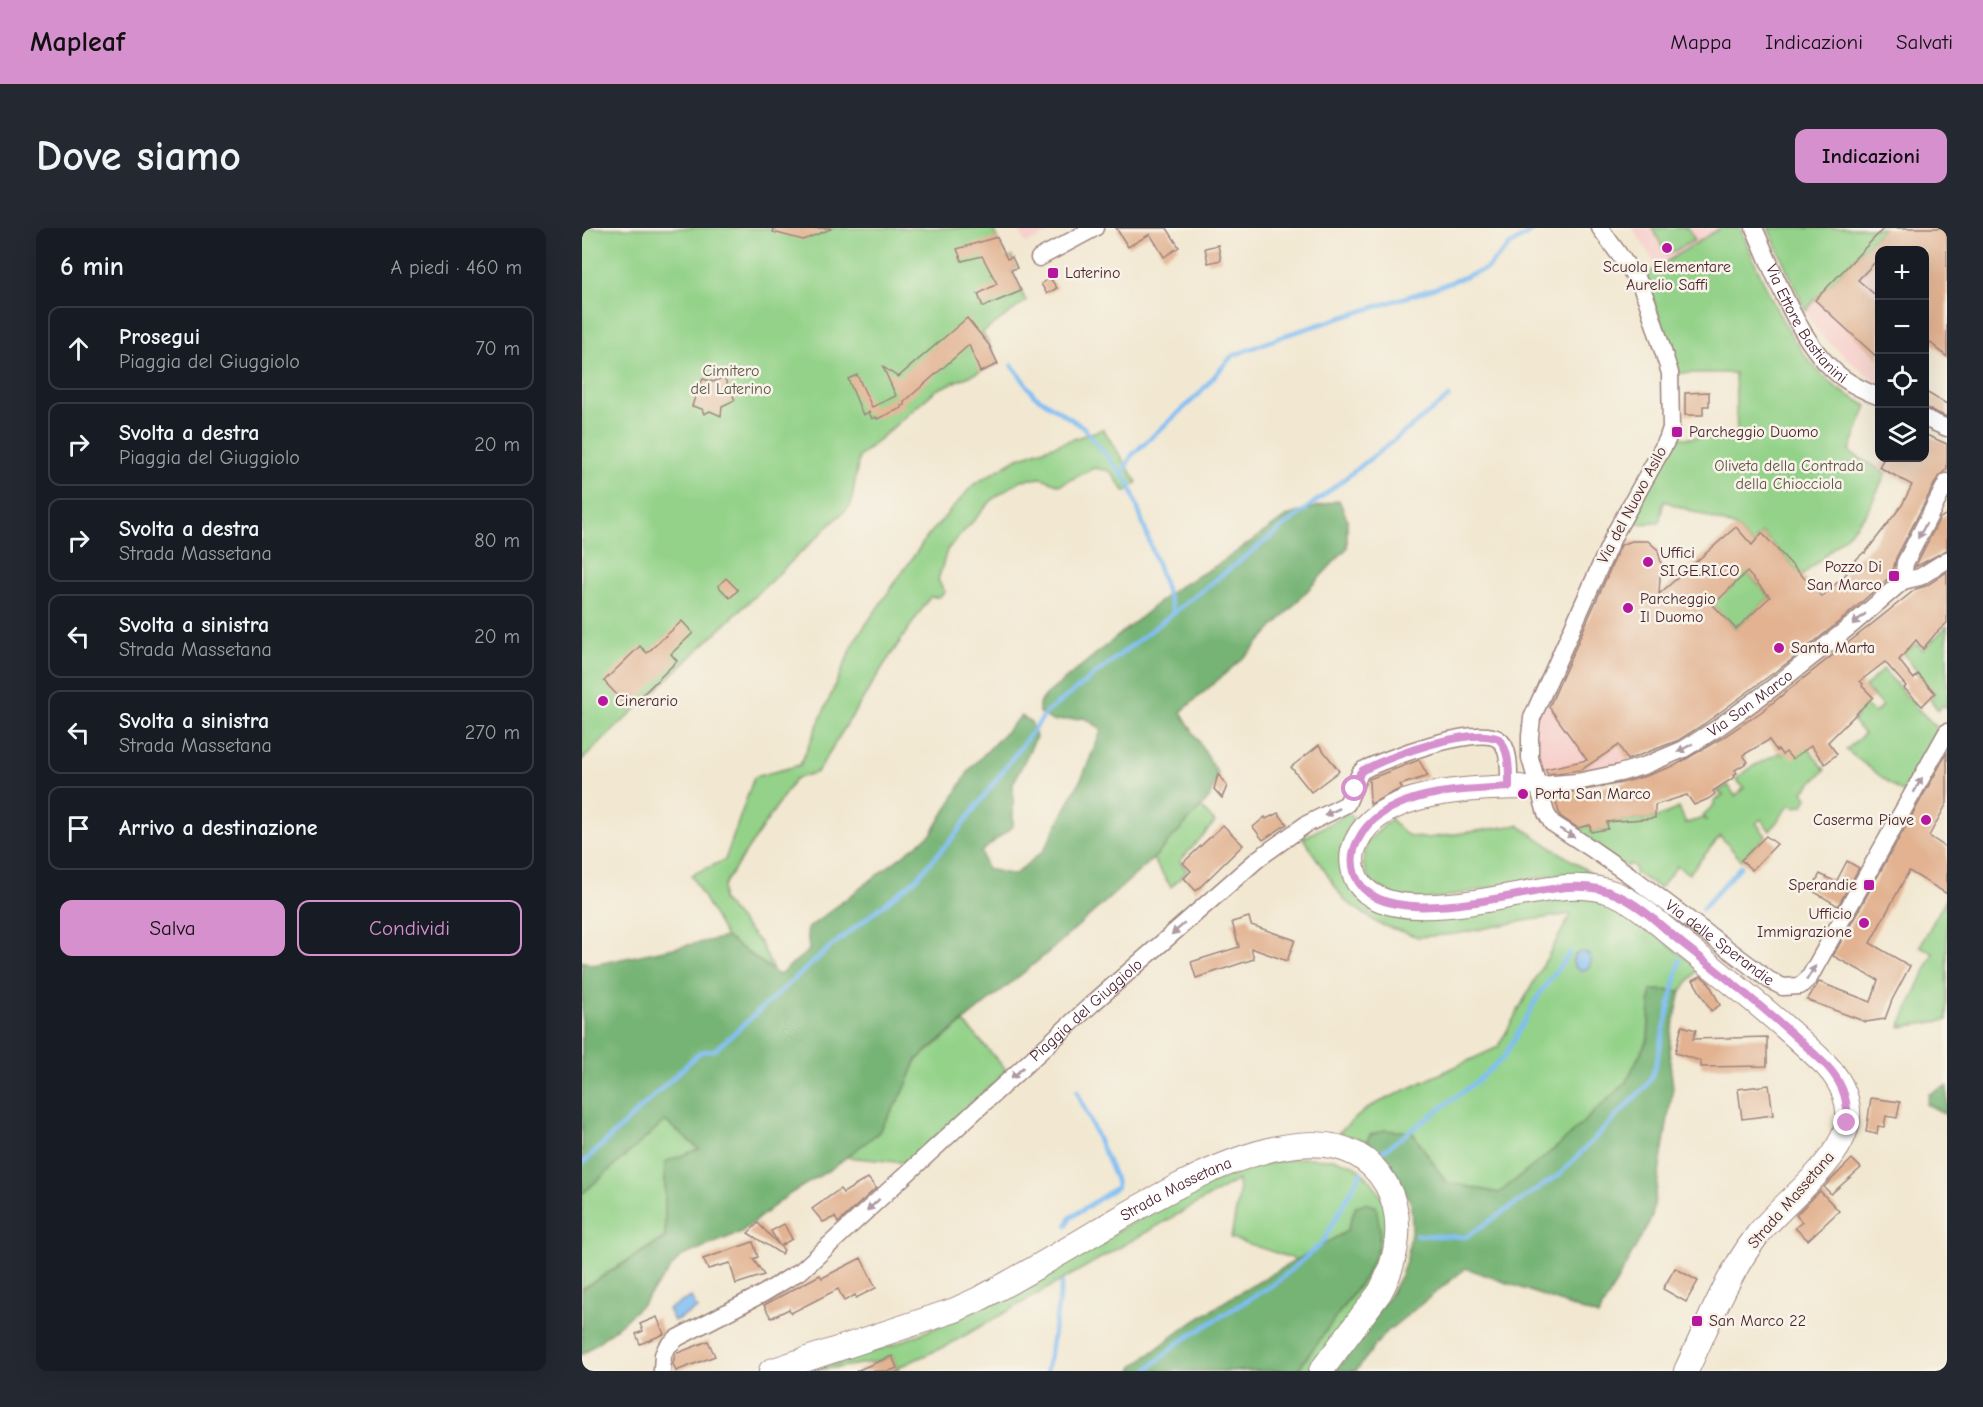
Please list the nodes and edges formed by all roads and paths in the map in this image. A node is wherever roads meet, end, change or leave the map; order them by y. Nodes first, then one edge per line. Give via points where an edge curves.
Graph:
1 (1095, 228) edge
2 (1600, 228) edge
3 (1754, 228) edge
4 (1039, 258) dead end
5 (1875, 395) edge
6 (1929, 420) edge
7 (1947, 428) edge
8 (1947, 482) edge
9 (1947, 560) edge
10 (1903, 581) junction
11 (1947, 732) edge
12 (1524, 787) junction
13 (662, 1371) edge
14 (771, 1371) edge
15 (1321, 1371) edge
16 (1686, 1371) edge

1 - 4 street
2 - 12 street, Via del Nuovo Asilo via 1644,293 1670,373 1671,428 1615,533 1533,713
3 - 5 street, Via Ettore Bastianini via 1812,347 1843,378
6 - 7 street
8 -> 10 street via 1905,562
9 - 10 street, Via San Marco via 1926,574
10 -> 12 street, Via San Marco via 1780,682 1691,745 1630,770 1578,782
12 -> 11 street, Via delle Sperandie via 1554,825 1630,876 1769,980 1783,987 1796,987 1809,978
12 -> 13 street, Piaggia del Giuggiolo via 1509,770 1499,739 1489,736 1446,741 1363,770 1347,804 1305,825 1259,858 1092,1004 802,1270 671,1343 663,1355
12 - 16 street, Strada Massetana via 1431,794 1383,813 1364,829 1354,850 1354,871 1360,884 1377,898 1411,907 1569,886 1616,895 1654,920 1768,1012 1832,1071 1844,1091 1847,1123 1837,1146 1755,1239
14 - 15 street, Strada Massetana via 981,1298 1196,1176 1251,1155 1311,1144 1347,1149 1374,1168 1389,1190 1398,1229 1388,1278

